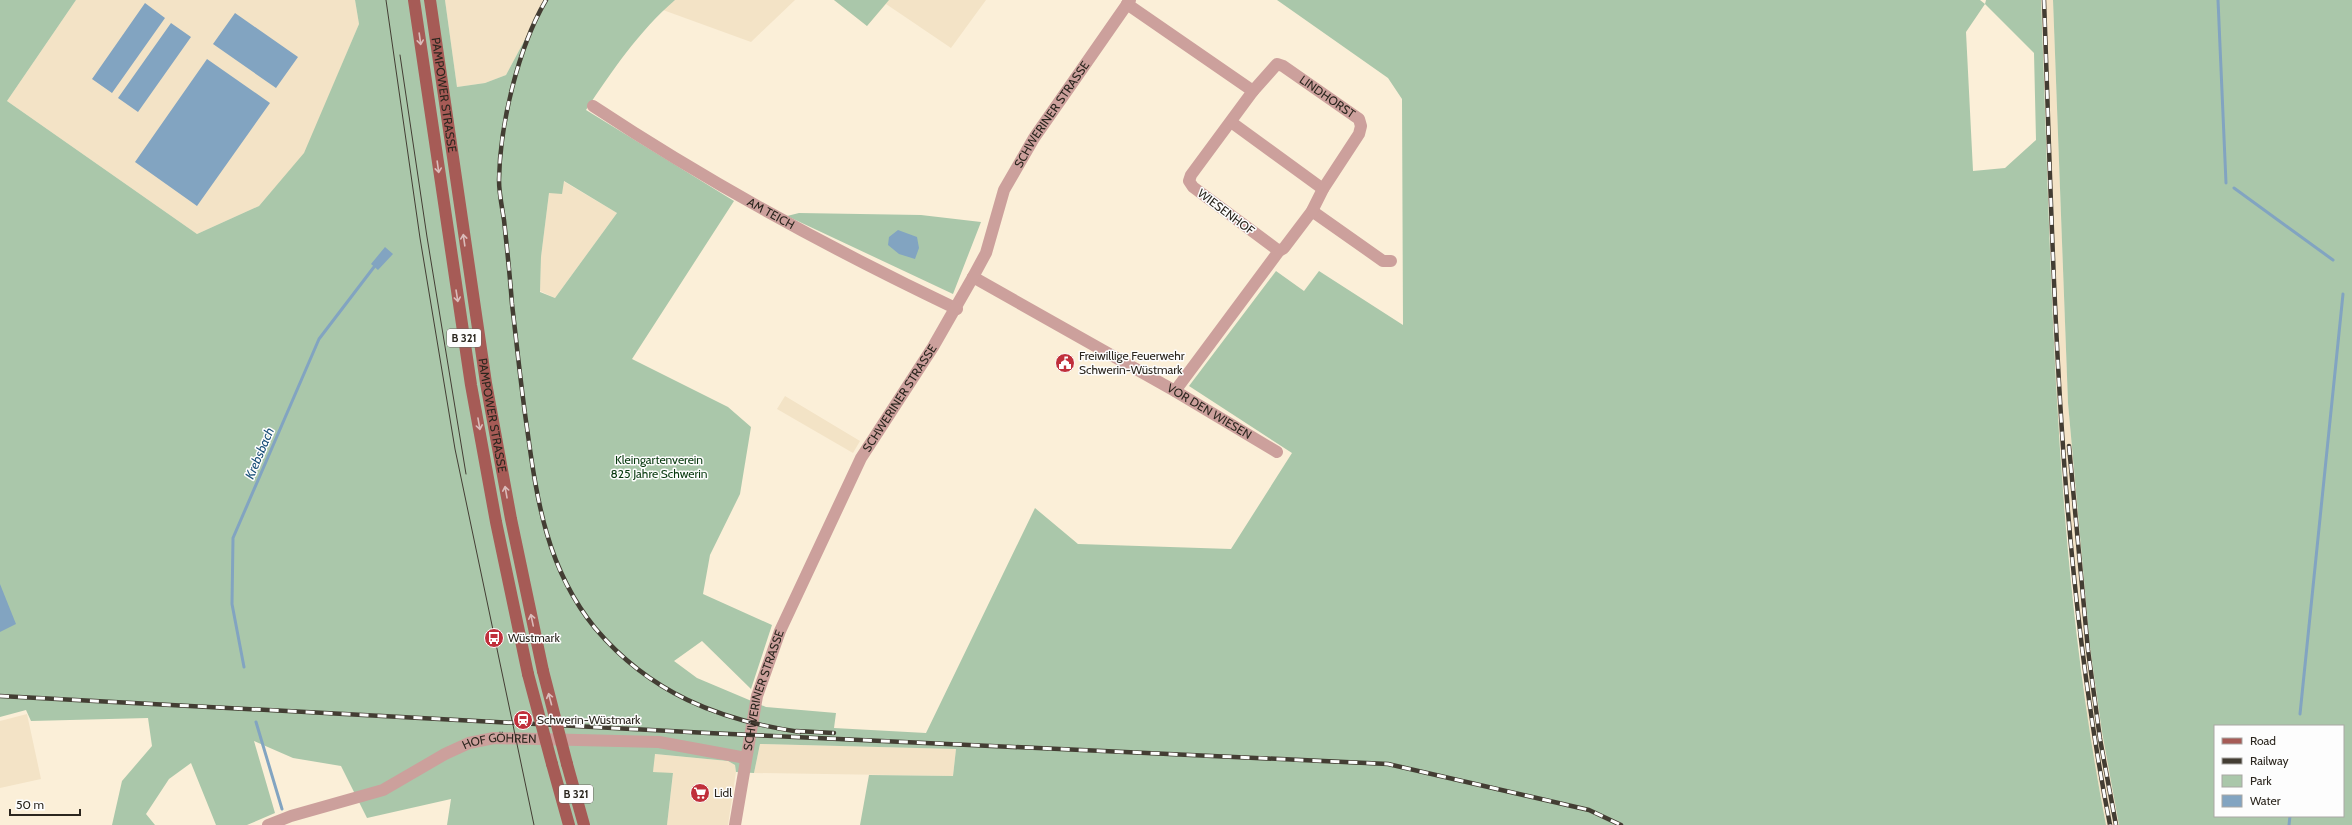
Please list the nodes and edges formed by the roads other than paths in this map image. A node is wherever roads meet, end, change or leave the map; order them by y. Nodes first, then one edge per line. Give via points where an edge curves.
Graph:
1 (414, 0) edge
2 (430, 0) edge
3 (1128, 2) edge
4 (1253, 91) junction
5 (593, 106) dead end
6 (1231, 122) junction
7 (1323, 189) junction
8 (1312, 211) junction
9 (1279, 251) junction
10 (1391, 261) dead end
11 (973, 278) junction
12 (957, 309) junction
13 (1175, 391) junction
14 (1277, 452) dead end
15 (746, 758) junction
16 (268, 825) edge
17 (569, 825) edge
18 (584, 825) edge
19 (735, 825) edge

1 -> 17 main road, PAMPOWER STRASSE / B 321, bridge via 471,385 496,522 528,674
18 -> 2 main road, PAMPOWER STRASSE / B 321, bridge via 543,672 511,519 486,383
3 - 4 street
3 - 11 street, SCHWERINER STRASSE via 1034,138 1004,190 986,253
4 - 6 street, WIESENHOF
4 - 7 street, LINDHORST via 1277,64 1359,119 1361,126 1358,134
5 - 12 street, AM TEICH via 653,146 754,205 877,271
6 - 7 street
6 - 9 street, WIESENHOF via 1189,181 1193,187
7 - 8 street, LINDHORST
8 - 9 street, LINDHORST
8 - 10 street via 1383,261
9 - 13 street
11 - 12 street, SCHWERINER STRASSE
11 - 13 street, VOR DEN WIESEN
12 - 15 street, SCHWERINER STRASSE via 861,458 780,631 757,696
13 - 14 street, VOR DEN WIESEN
15 - 16 street, HOF GÖHREN via 659,742 494,738 469,743 445,754 383,790
15 - 19 street, SCHWERINER STRASSE

